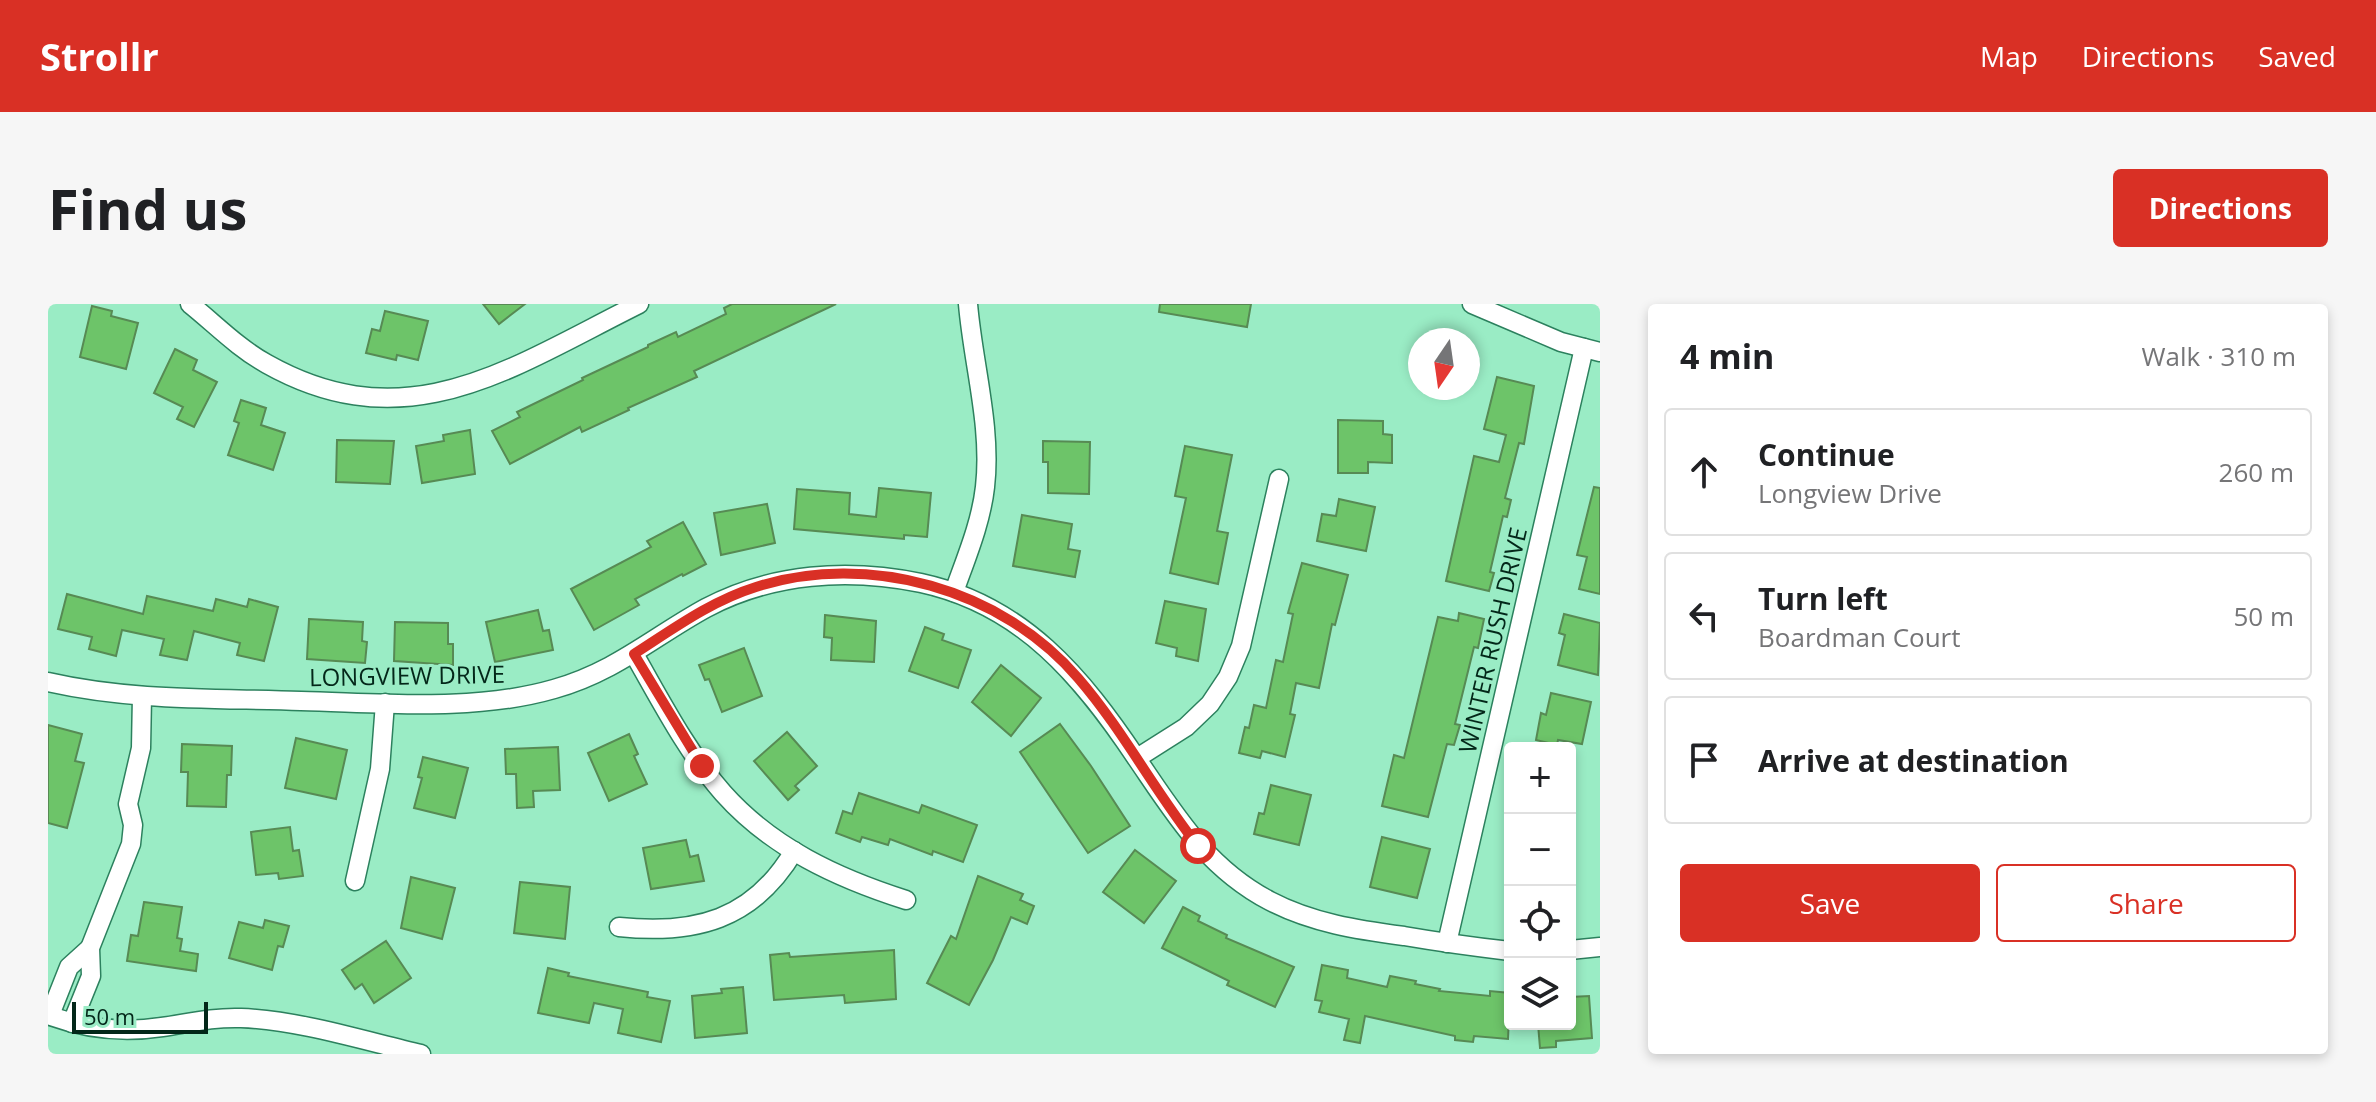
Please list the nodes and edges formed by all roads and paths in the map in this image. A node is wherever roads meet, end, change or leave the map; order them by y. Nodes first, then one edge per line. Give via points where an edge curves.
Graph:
1 (190, 304) edge
2 (968, 304) edge
3 (1472, 304) edge
4 (633, 305) edge
5 (1592, 350) edge
6 (1279, 479) dead end
7 (954, 592) junction
8 (634, 654) junction
9 (48, 682) edge
10 (142, 696) junction
11 (385, 703) junction
12 (1137, 758) junction
13 (794, 851) junction
14 (355, 881) dead end
15 (906, 900) dead end
16 (619, 927) dead end
17 (1447, 943) junction
18 (1600, 947) edge
19 (90, 948) junction
20 (1576, 949) edge
21 (1504, 950) edge
22 (64, 978) junction
23 (87, 987) junction
24 (49, 1015) edge
25 (72, 1023) junction
26 (421, 1054) edge

1 - 4 street via 247,352 291,376 349,394 406,399 471,385
2 - 7 street via 986,473 978,520
3 - 5 street
5 - 17 street, WINTER RUSH DRIVE
6 - 12 street via 1241,646 1228,677 1192,722
7 - 8 street, LONGVIEW DRIVE via 854,575 784,579 703,610
7 - 12 street, LONGVIEW DRIVE via 1004,616 1056,654
8 - 11 street, LONGVIEW DRIVE via 581,680 529,696
8 - 13 street via 678,730 724,794
9 - 10 street, LONGVIEW DRIVE
10 - 11 street, LONGVIEW DRIVE
10 - 19 street via 141,748 128,804 131,844
11 - 14 street via 380,769
12 - 17 street, LONGVIEW DRIVE via 1198,846 1267,900 1322,922
13 - 15 street via 846,879
13 - 16 street via 759,895 713,921 667,930
17 - 21 street, LONGVIEW DRIVE
18 - 20 street
19 - 22 street
19 - 23 street
22 - 23 street
22 - 24 street
23 - 25 street
24 - 25 street
25 - 26 street via 143,1030 215,1018 267,1020

